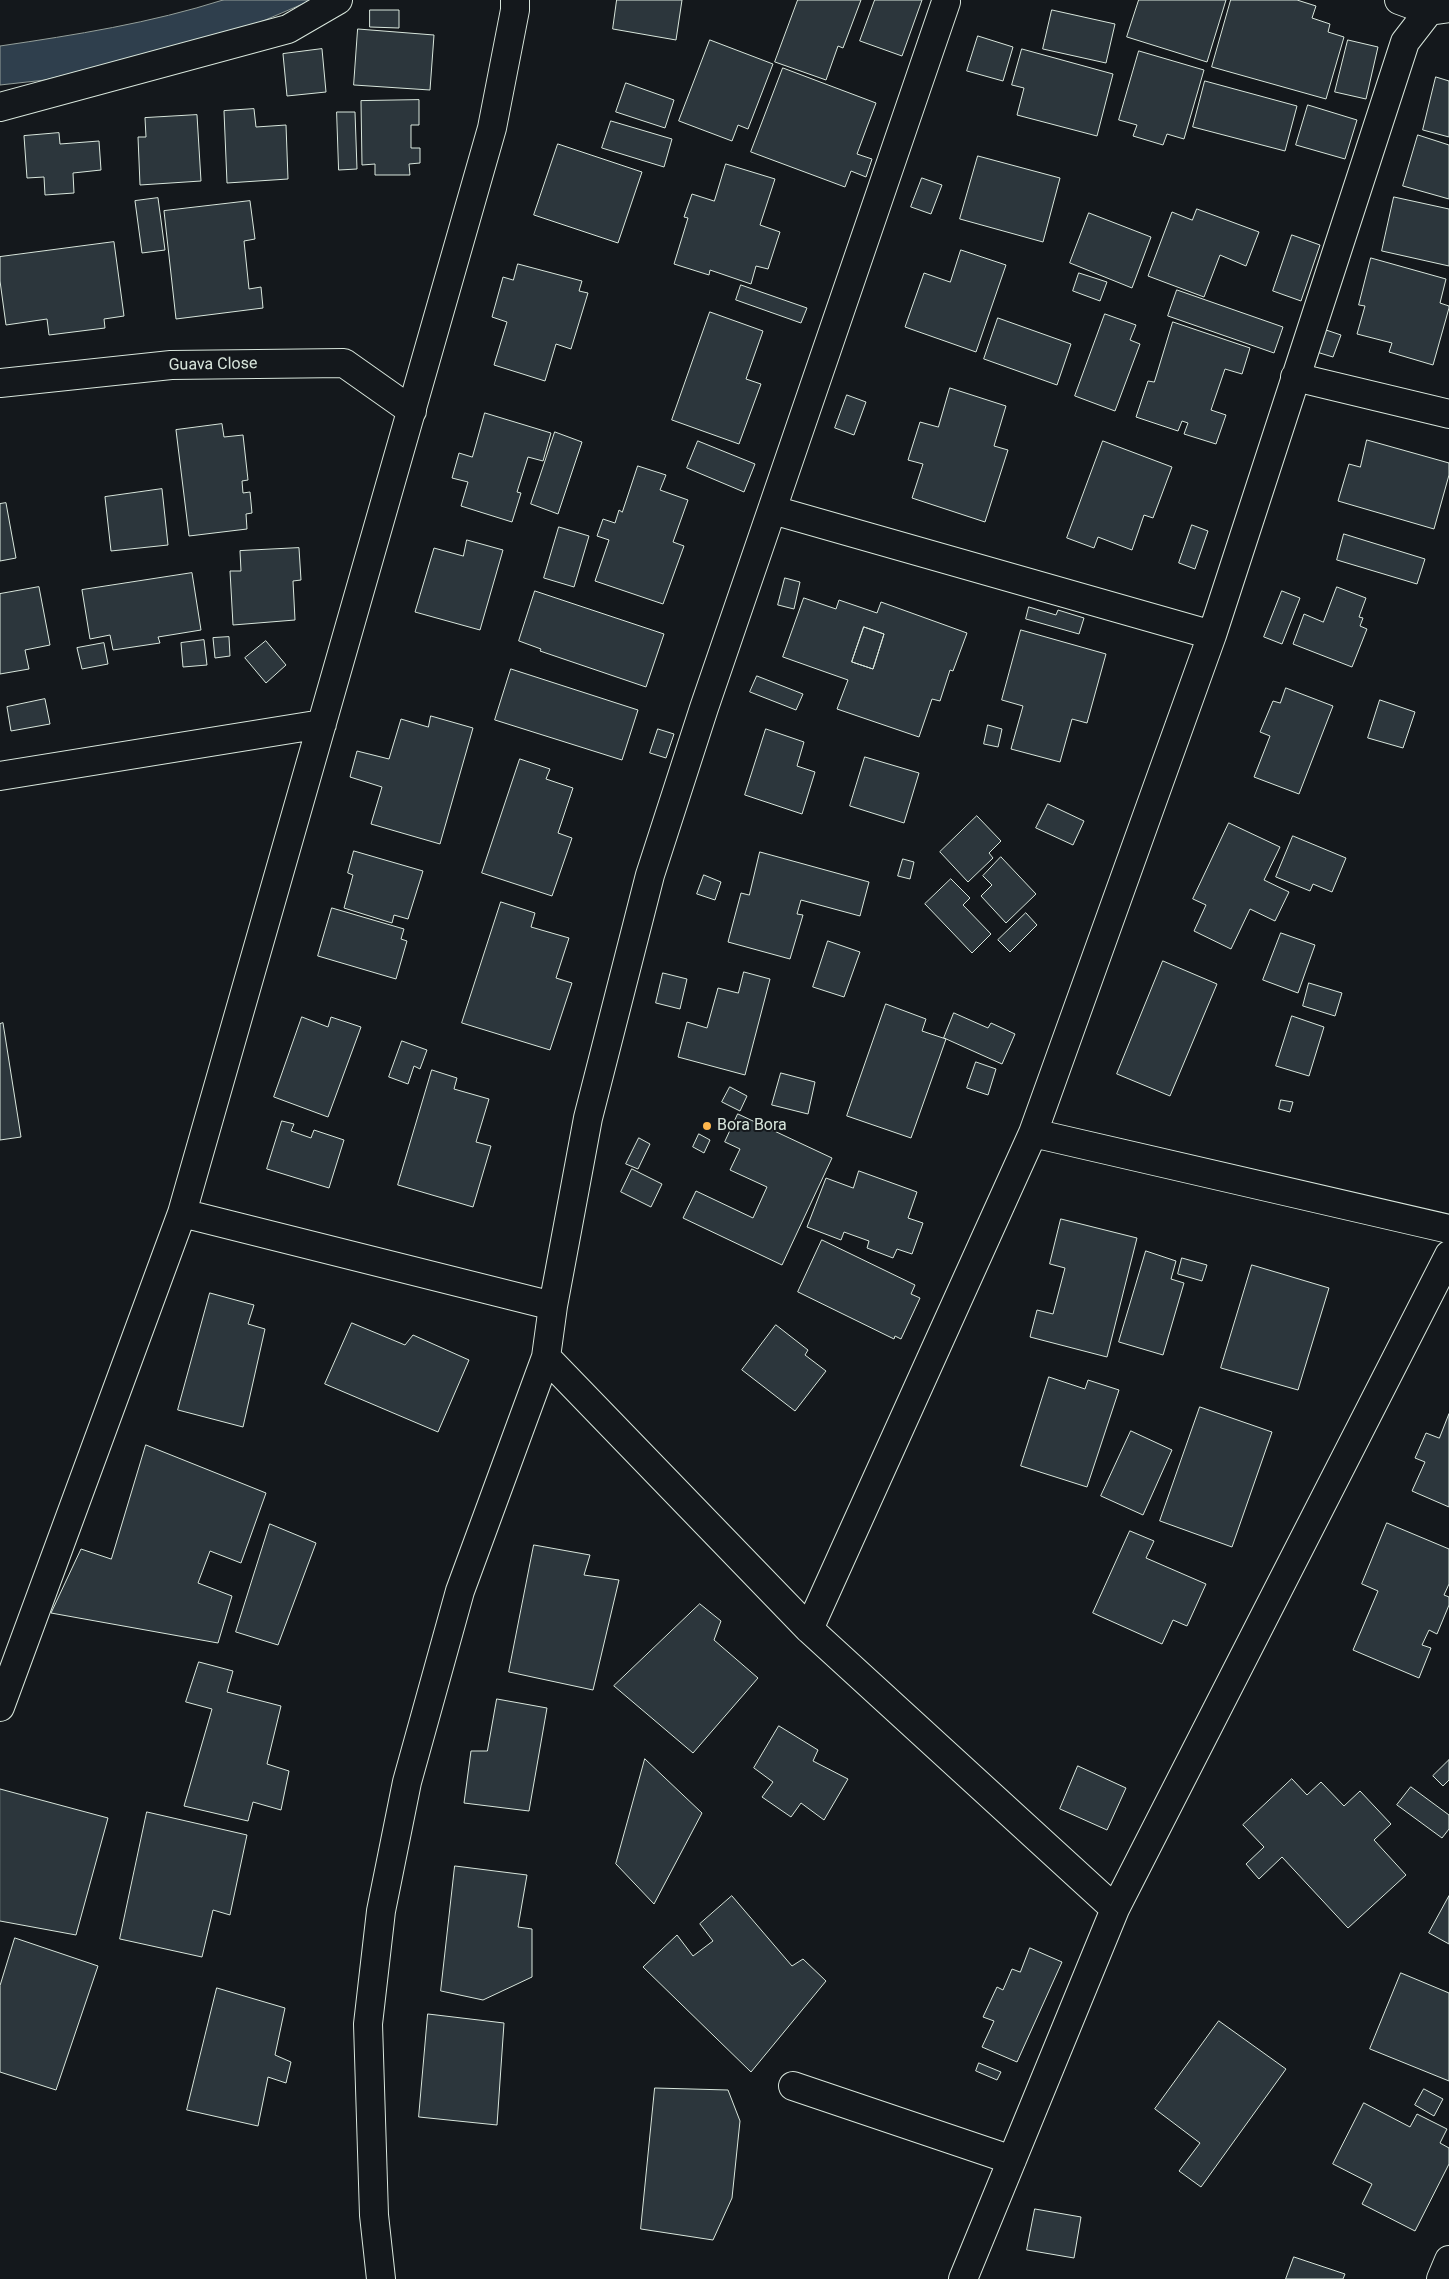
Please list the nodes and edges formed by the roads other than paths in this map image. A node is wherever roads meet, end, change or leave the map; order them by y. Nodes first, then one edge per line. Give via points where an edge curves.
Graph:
1 (338, 0) edge
2 (515, 0) edge
3 (1400, 0) edge
4 (946, 2) dead end
5 (1439, 9) edge
6 (0, 107) edge
7 (1295, 377) junction
8 (0, 383) edge
9 (412, 411) junction
10 (1449, 414) edge
11 (773, 510) junction
12 (1212, 635) junction
13 (322, 724) junction
14 (0, 776) edge
15 (1033, 1133) junction
16 (182, 1214) junction
17 (1449, 1229) edge
18 (1449, 1255) edge
19 (553, 1306) junction
20 (546, 1357) junction
21 (810, 1629) junction
22 (0, 1707) edge
23 (1115, 1908) junction
24 (794, 2086) dead end
25 (1012, 2160) junction
26 (1449, 2260) edge
27 (381, 2279) edge
28 (963, 2279) edge
29 (1442, 2279) edge

1 - 6 street via 288,30
2 - 9 street via 492,128
3 - 5 street
4 - 11 street
5 - 7 street via 1405,42
7 - 10 street
7 - 12 street
8 - 9 street, Guava Close via 171,365 344,363
9 - 13 street
11 - 12 street
11 - 19 street via 650,874 588,1118
12 - 15 street
13 - 14 street
13 - 16 street
15 - 17 street
15 - 21 street
16 - 19 street
16 - 22 street
18 - 23 street
19 - 20 street
20 - 21 street
20 - 27 street via 460,1591 407,1782 381,1910 368,2024 374,2215
21 - 23 street
23 - 25 street
24 - 25 street
25 - 28 street
26 - 29 street

